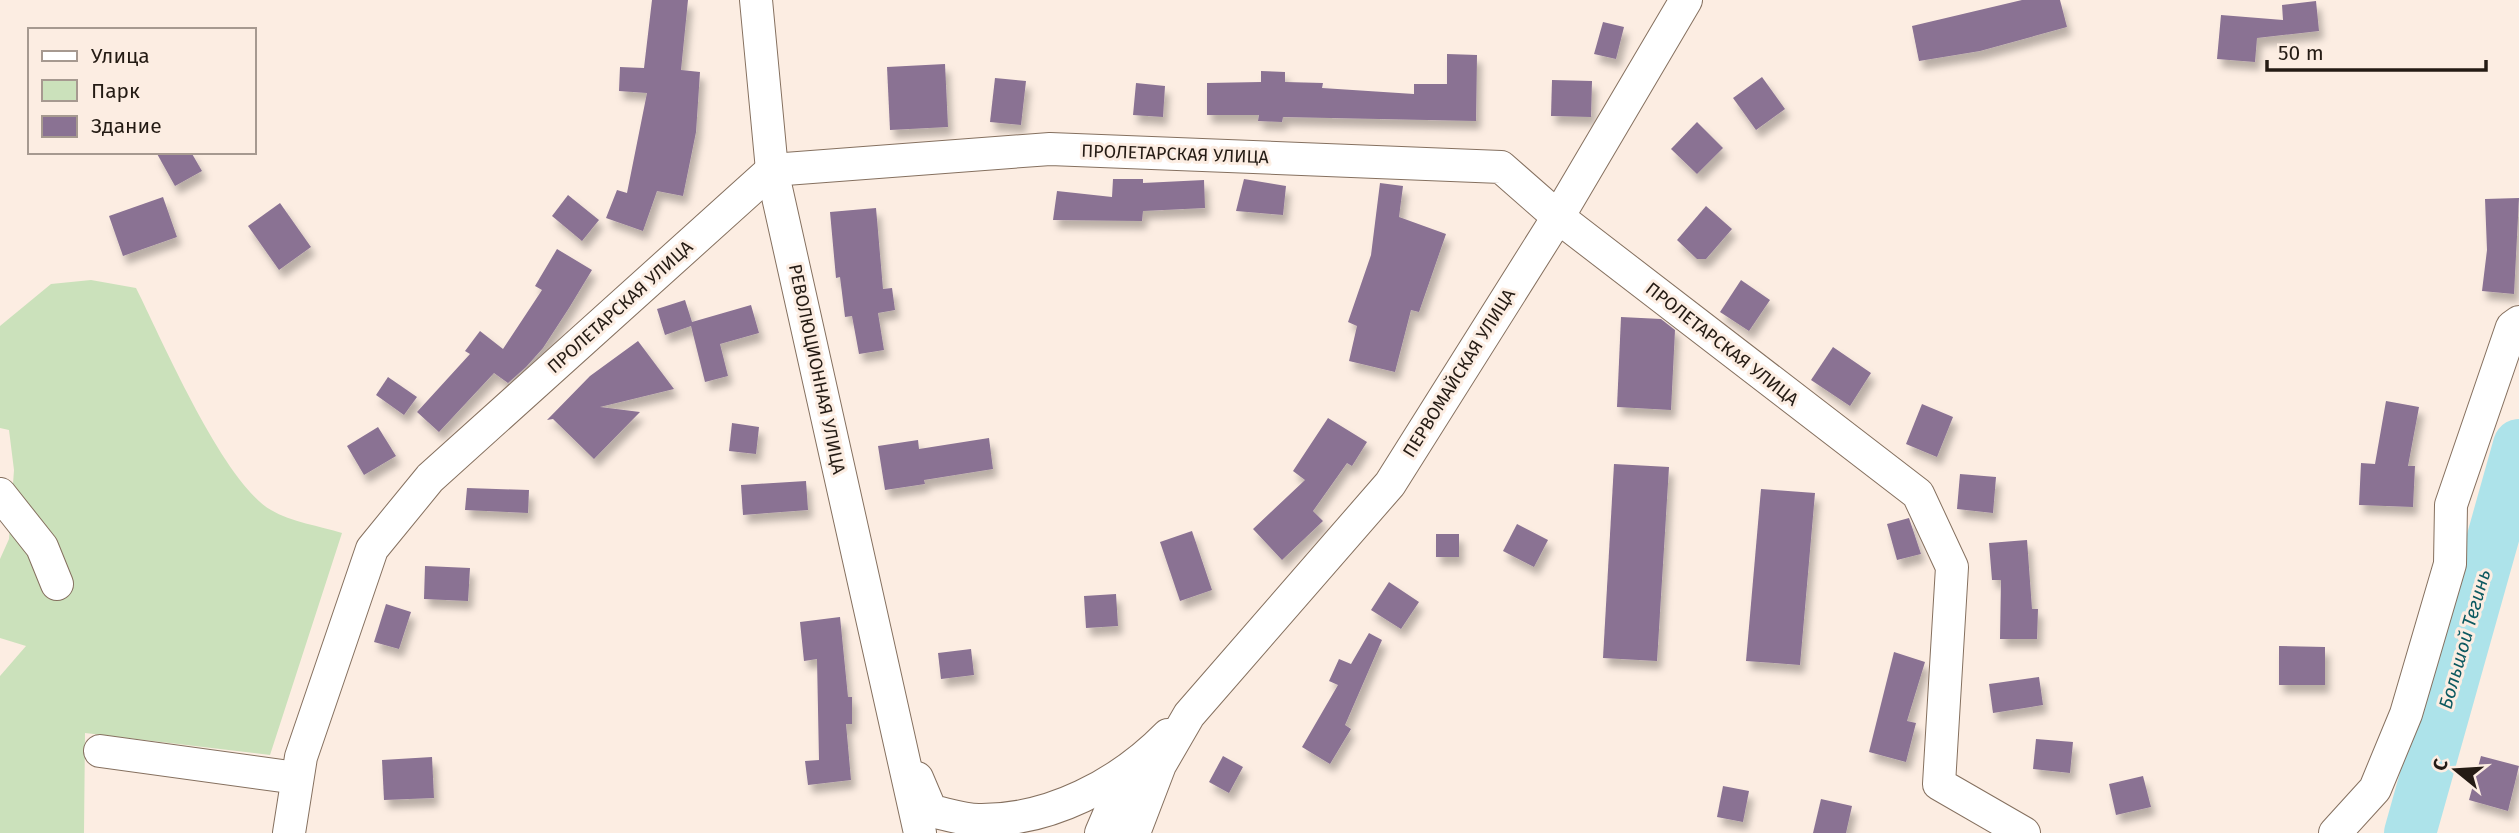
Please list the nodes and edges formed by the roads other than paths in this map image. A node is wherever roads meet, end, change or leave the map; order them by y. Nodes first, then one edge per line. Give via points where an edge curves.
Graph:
1 (756, 0) edge
2 (1686, 0) edge
3 (772, 170) junction
4 (1558, 217) junction
5 (2519, 322) edge
6 (0, 494) edge
7 (57, 584) dead end
8 (100, 751) dead end
9 (1151, 764) junction
10 (297, 778) junction
11 (930, 826) edge
12 (289, 833) edge
13 (1101, 833) edge
14 (1134, 833) edge
15 (2024, 833) edge
16 (2335, 833) edge

1 - 3 street, РЕВОЛЮЦИОННАЯ УЛИЦА
2 - 4 street, ПЕРВОМАЙСКАЯ УЛИЦА
3 - 4 street, ПРОЛЕТАРСКАЯ УЛИЦА via 1050,149 1501,167
3 - 10 street, ПРОЛЕТАРСКАЯ УЛИЦА via 430,478 372,549
3 - 11 street, РЕВОЛЮЦИОННАЯ УЛИЦА via 898,735
4 - 9 street, ПЕРВОМАЙСКАЯ УЛИЦА via 1390,484
4 - 15 street, ПРОЛЕТАРСКАЯ УЛИЦА via 1918,494 1952,567 1939,784
5 - 16 street via 2512,327 2451,505 2450,564 2406,714 2375,789
6 - 7 street via 42,547
8 - 10 street
9 - 11 street via 1062,806 1022,816
9 - 13 street via 1110,812
9 - 14 street, ПЕРВОМАЙСКАЯ УЛИЦА
10 - 12 street, ПРОЛЕТАРСКАЯ УЛИЦА

